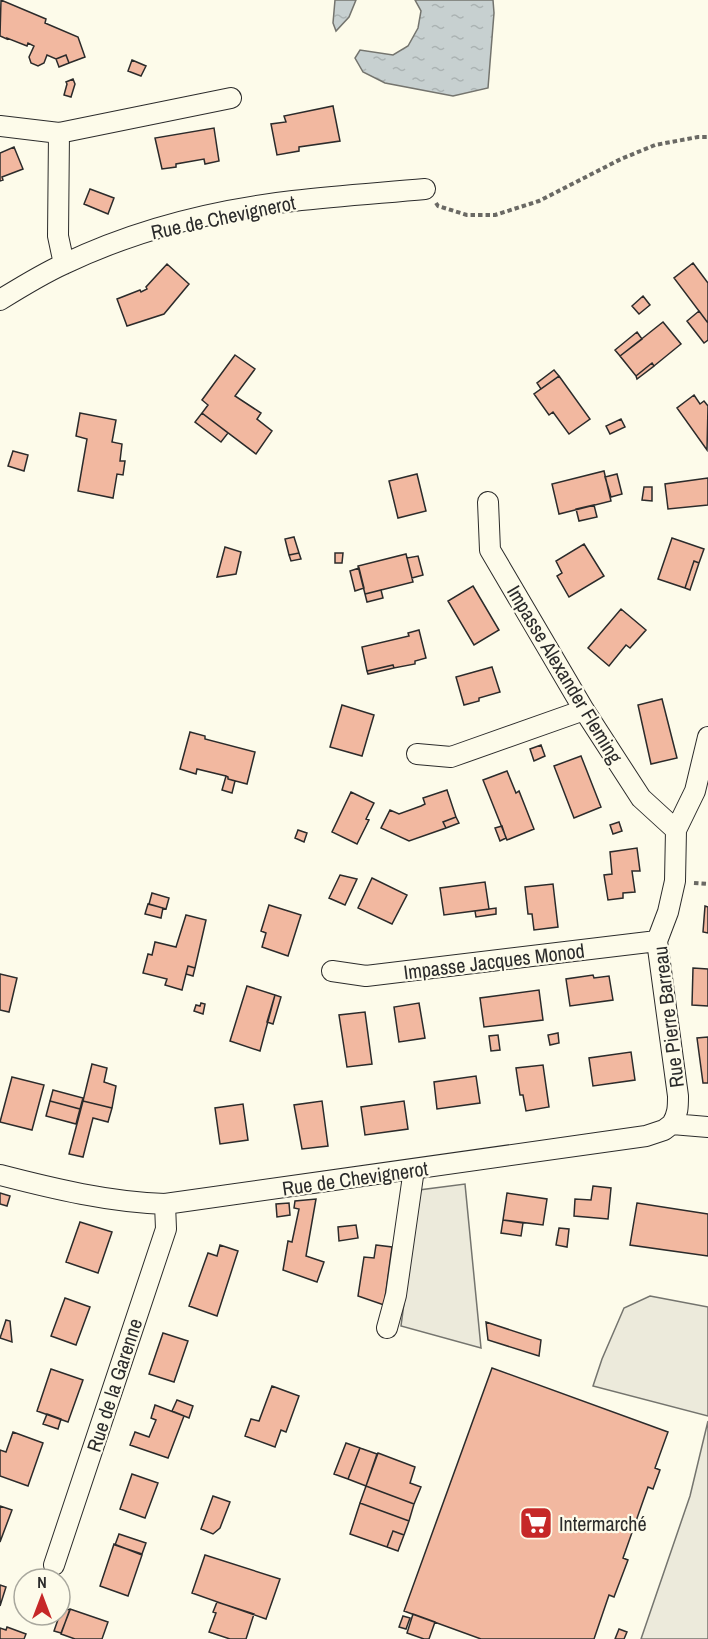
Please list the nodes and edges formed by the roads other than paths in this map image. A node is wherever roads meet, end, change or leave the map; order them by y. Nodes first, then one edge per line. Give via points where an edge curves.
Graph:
1 (231, 98) dead end
2 (0, 126) edge
3 (59, 133) junction
4 (425, 189) road end
5 (63, 264) junction
6 (0, 300) edge
7 (488, 502) dead end
8 (584, 710) junction
9 (708, 737) edge
10 (417, 754) dead end
11 (676, 830) junction
12 (657, 941) junction
13 (332, 970) dead end
14 (672, 1124) junction
15 (708, 1126) edge
16 (414, 1169) junction
17 (0, 1175) edge
18 (165, 1204) junction
19 (387, 1328) dead end
20 (54, 1564) dead end

1 - 3 street
2 - 3 street
3 - 5 street via 58,236
4 - 5 street, Rue de Chevignerot via 236,210 145,232
5 - 6 street, Rue de Chevignerot
7 - 8 street, Impasse Alexander Fleming via 490,550
8 - 10 street via 451,758
8 - 11 street, Impasse Alexander Fleming via 641,798
9 - 11 street, Rue Pierre Barreau via 695,791
11 - 12 street, Rue Pierre Barreau via 675,881
12 - 13 street, Impasse Jacques Monod via 366,976
12 - 14 street, Rue Pierre Barreau via 678,1096 677,1116
14 - 15 street, Rue de Chevignerot
14 - 16 street, Rue de Chevignerot via 646,1136
16 - 18 street, Rue de Chevignerot
16 - 19 street via 396,1295
17 - 18 street, Rue de Chevignerot via 118,1200
18 - 20 street, Rue de la Garenne via 166,1229

